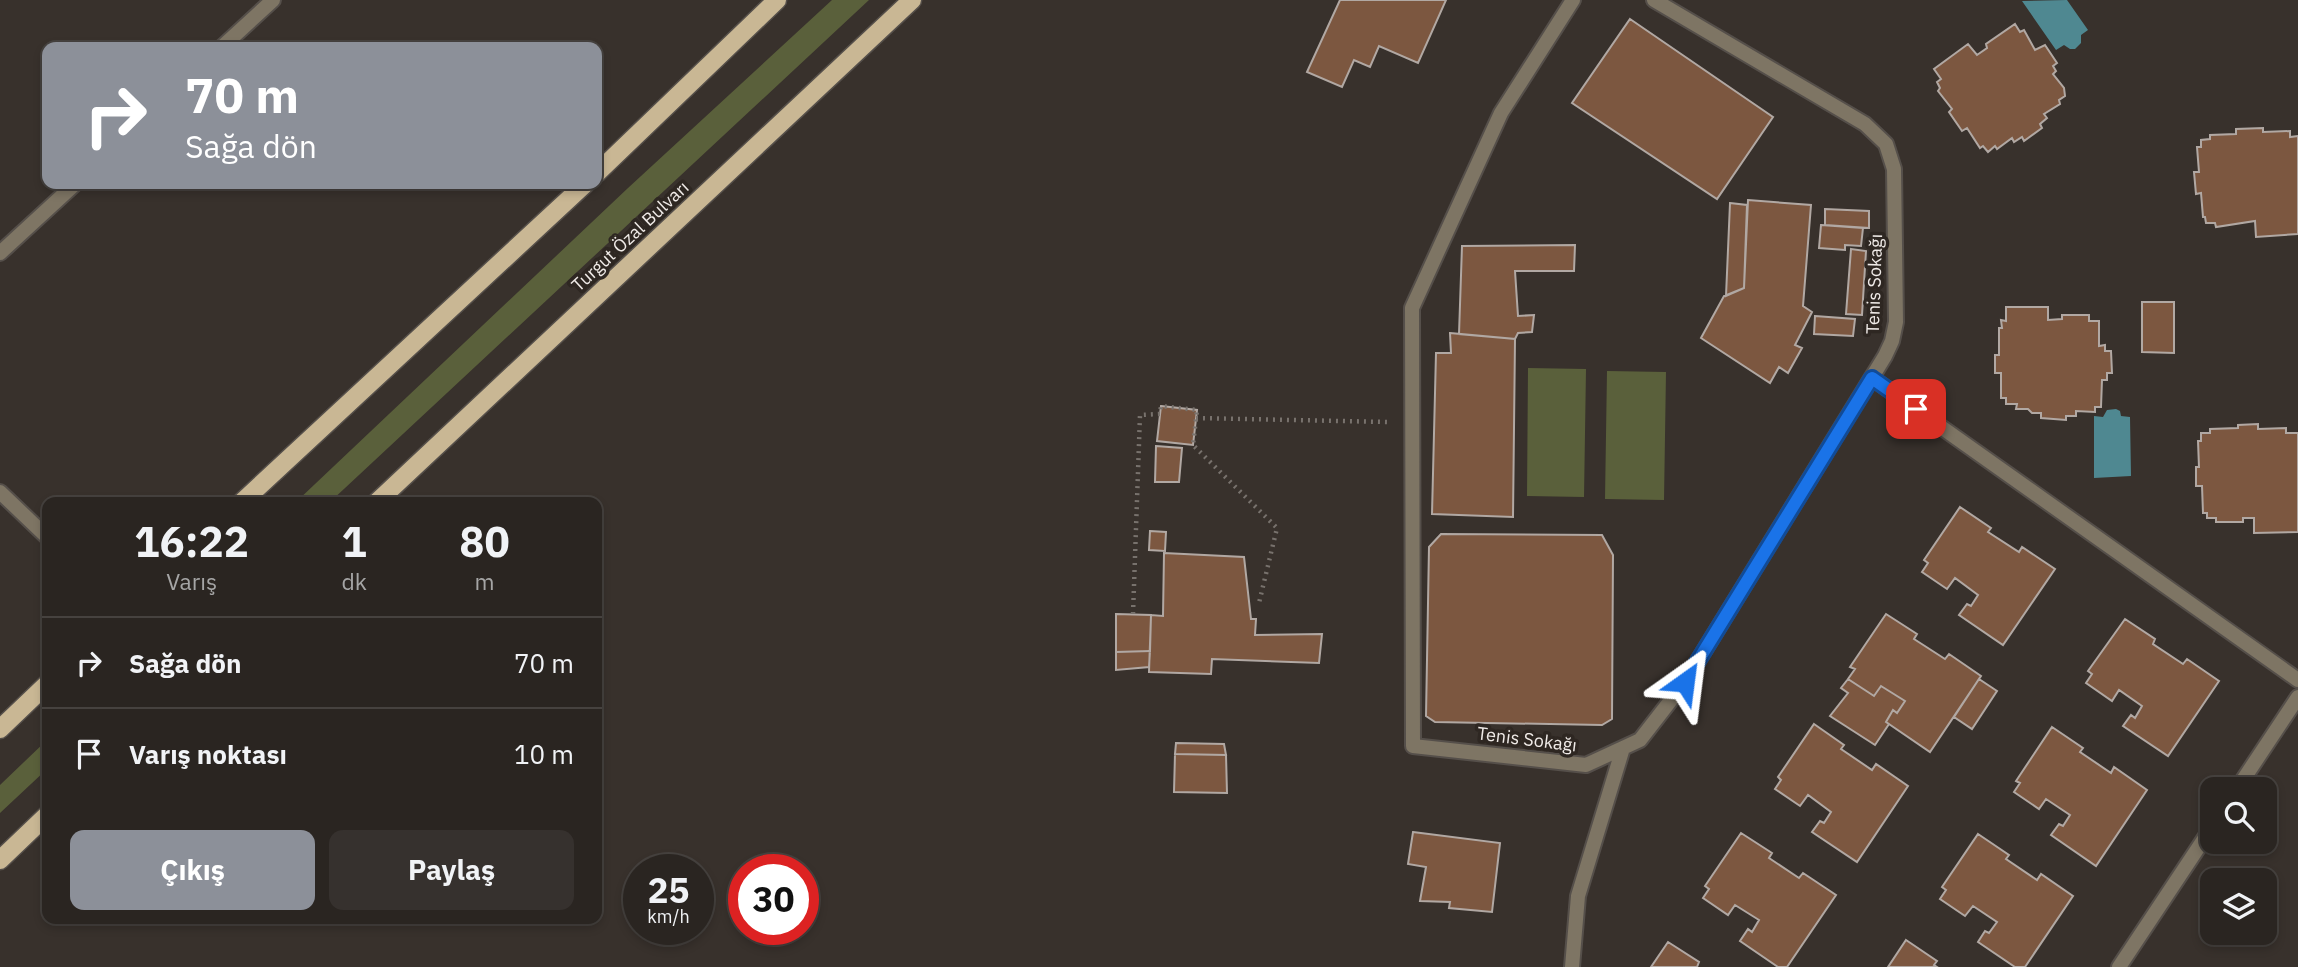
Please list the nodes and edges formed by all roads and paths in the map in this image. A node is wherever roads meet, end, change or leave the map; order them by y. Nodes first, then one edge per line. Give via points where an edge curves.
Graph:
1 (273, 0) edge
2 (778, 0) edge
3 (912, 0) edge
4 (1573, 0) edge
5 (1654, 0) edge
6 (227, 42) edge
7 (602, 168) edge
8 (70, 189) edge
9 (580, 189) edge
10 (0, 253) edge
11 (1872, 378) junction
12 (1196, 418) junction
13 (1412, 422) junction
14 (0, 492) edge
15 (247, 497) edge
16 (382, 497) edge
17 (42, 532) edge
18 (1259, 603) dead end
19 (1133, 614) dead end
20 (2298, 680) edge
21 (42, 689) edge
22 (2298, 697) edge
23 (0, 729) edge
24 (1623, 748) junction
25 (2245, 777) edge
26 (42, 820) edge
27 (2200, 845) edge
28 (0, 860) edge
29 (1572, 967) edge
30 (2119, 967) edge

1 - 6 street
2 - 7 main road
3 - 16 main road, Turgut Özal Bulvarı
4 - 13 street, Tenis Sokağı via 1501,113 1412,308
5 - 11 street, Tenis Sokağı via 1865,124 1886,145 1894,169 1896,322 1892,341
8 - 10 street
9 - 15 main road
11 - 20 street
11 - 24 street, Tenis Sokağı via 1685,682 1640,740
12 - 13 path
12 - 18 path via 1193,445 1277,528
12 - 19 path via 1197,410 1161,406 1160,414 1140,415
13 - 24 street, Tenis Sokağı via 1413,746 1586,765
14 - 17 street
21 - 23 main road
22 - 25 street
24 - 29 street via 1578,896
26 - 28 main road
27 - 30 street

